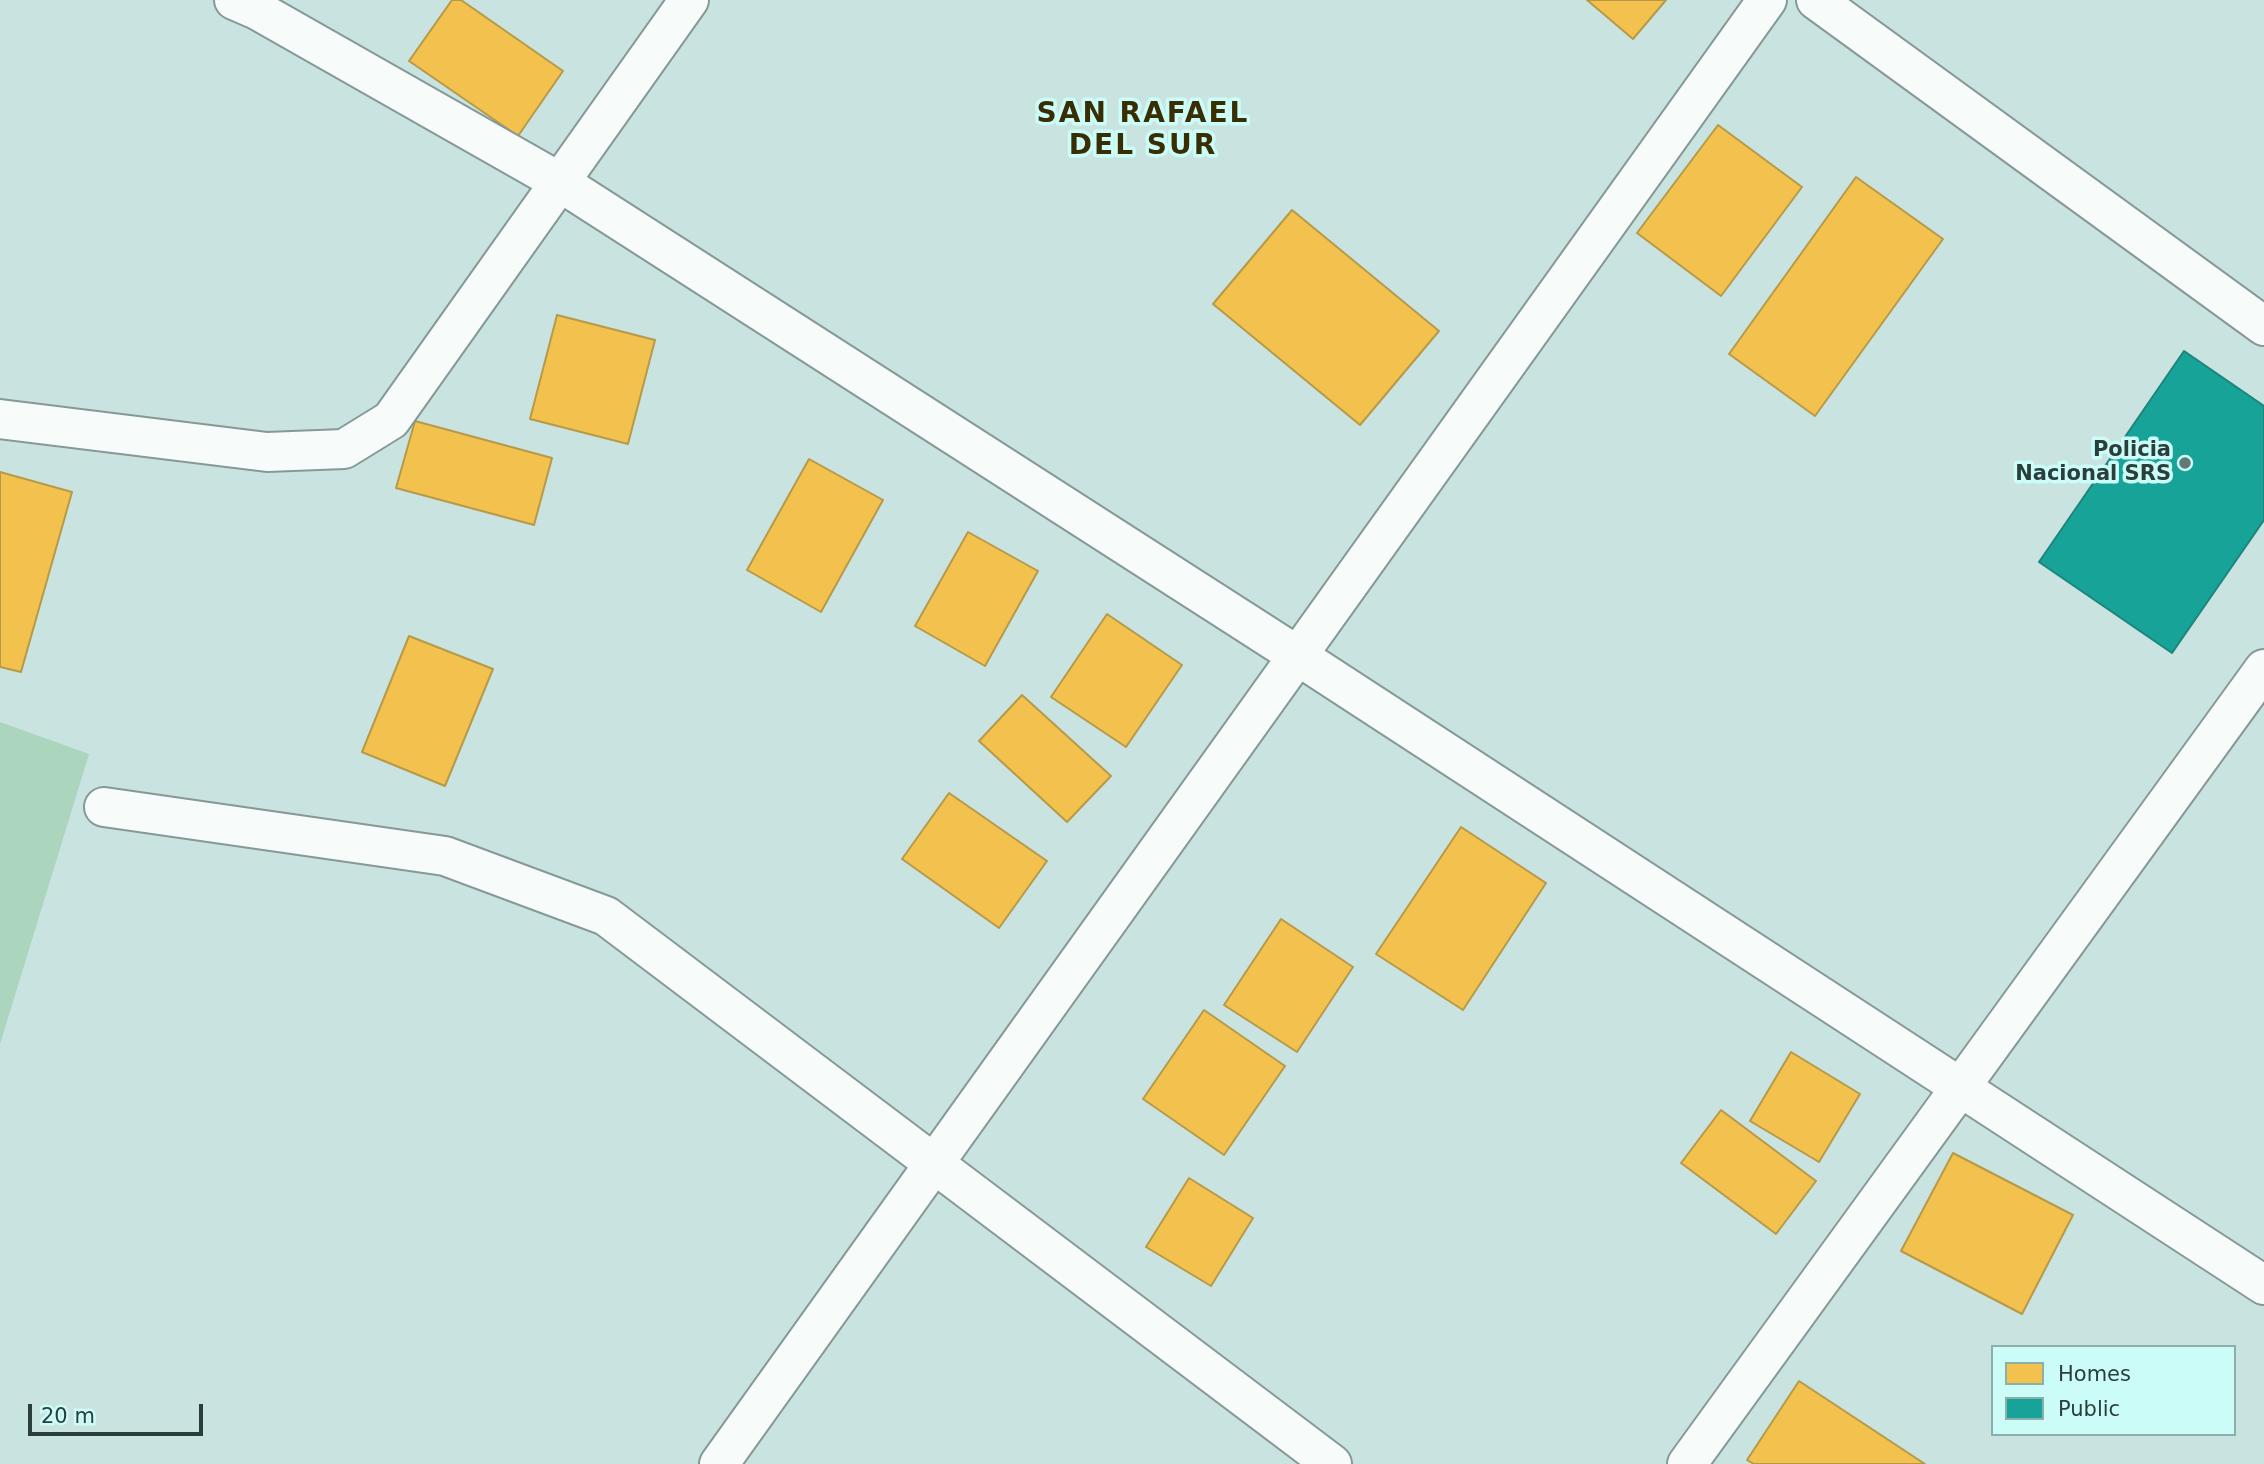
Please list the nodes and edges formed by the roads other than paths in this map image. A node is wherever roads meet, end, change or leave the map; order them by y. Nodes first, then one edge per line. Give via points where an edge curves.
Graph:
1 (234, 0) edge
2 (689, 0) edge
3 (1767, 0) edge
4 (1816, 0) edge
5 (558, 181) junction
6 (2264, 326) edge
7 (0, 419) edge
8 (1298, 656) junction
9 (2264, 669) edge
10 (104, 807) dead end
11 (1961, 1087) junction
12 (934, 1163) junction
13 (2264, 1285) edge
14 (719, 1464) edge
15 (1332, 1464) edge
16 (1687, 1464) edge

1 - 5 street
2 - 5 street
3 - 8 street
4 - 6 street
5 - 7 street via 391,420 344,449 267,452
5 - 8 street
8 - 11 street
8 - 12 street
9 - 11 street
10 - 12 street via 445,856 606,916
11 - 13 street
11 - 16 street
12 - 14 street
12 - 15 street

